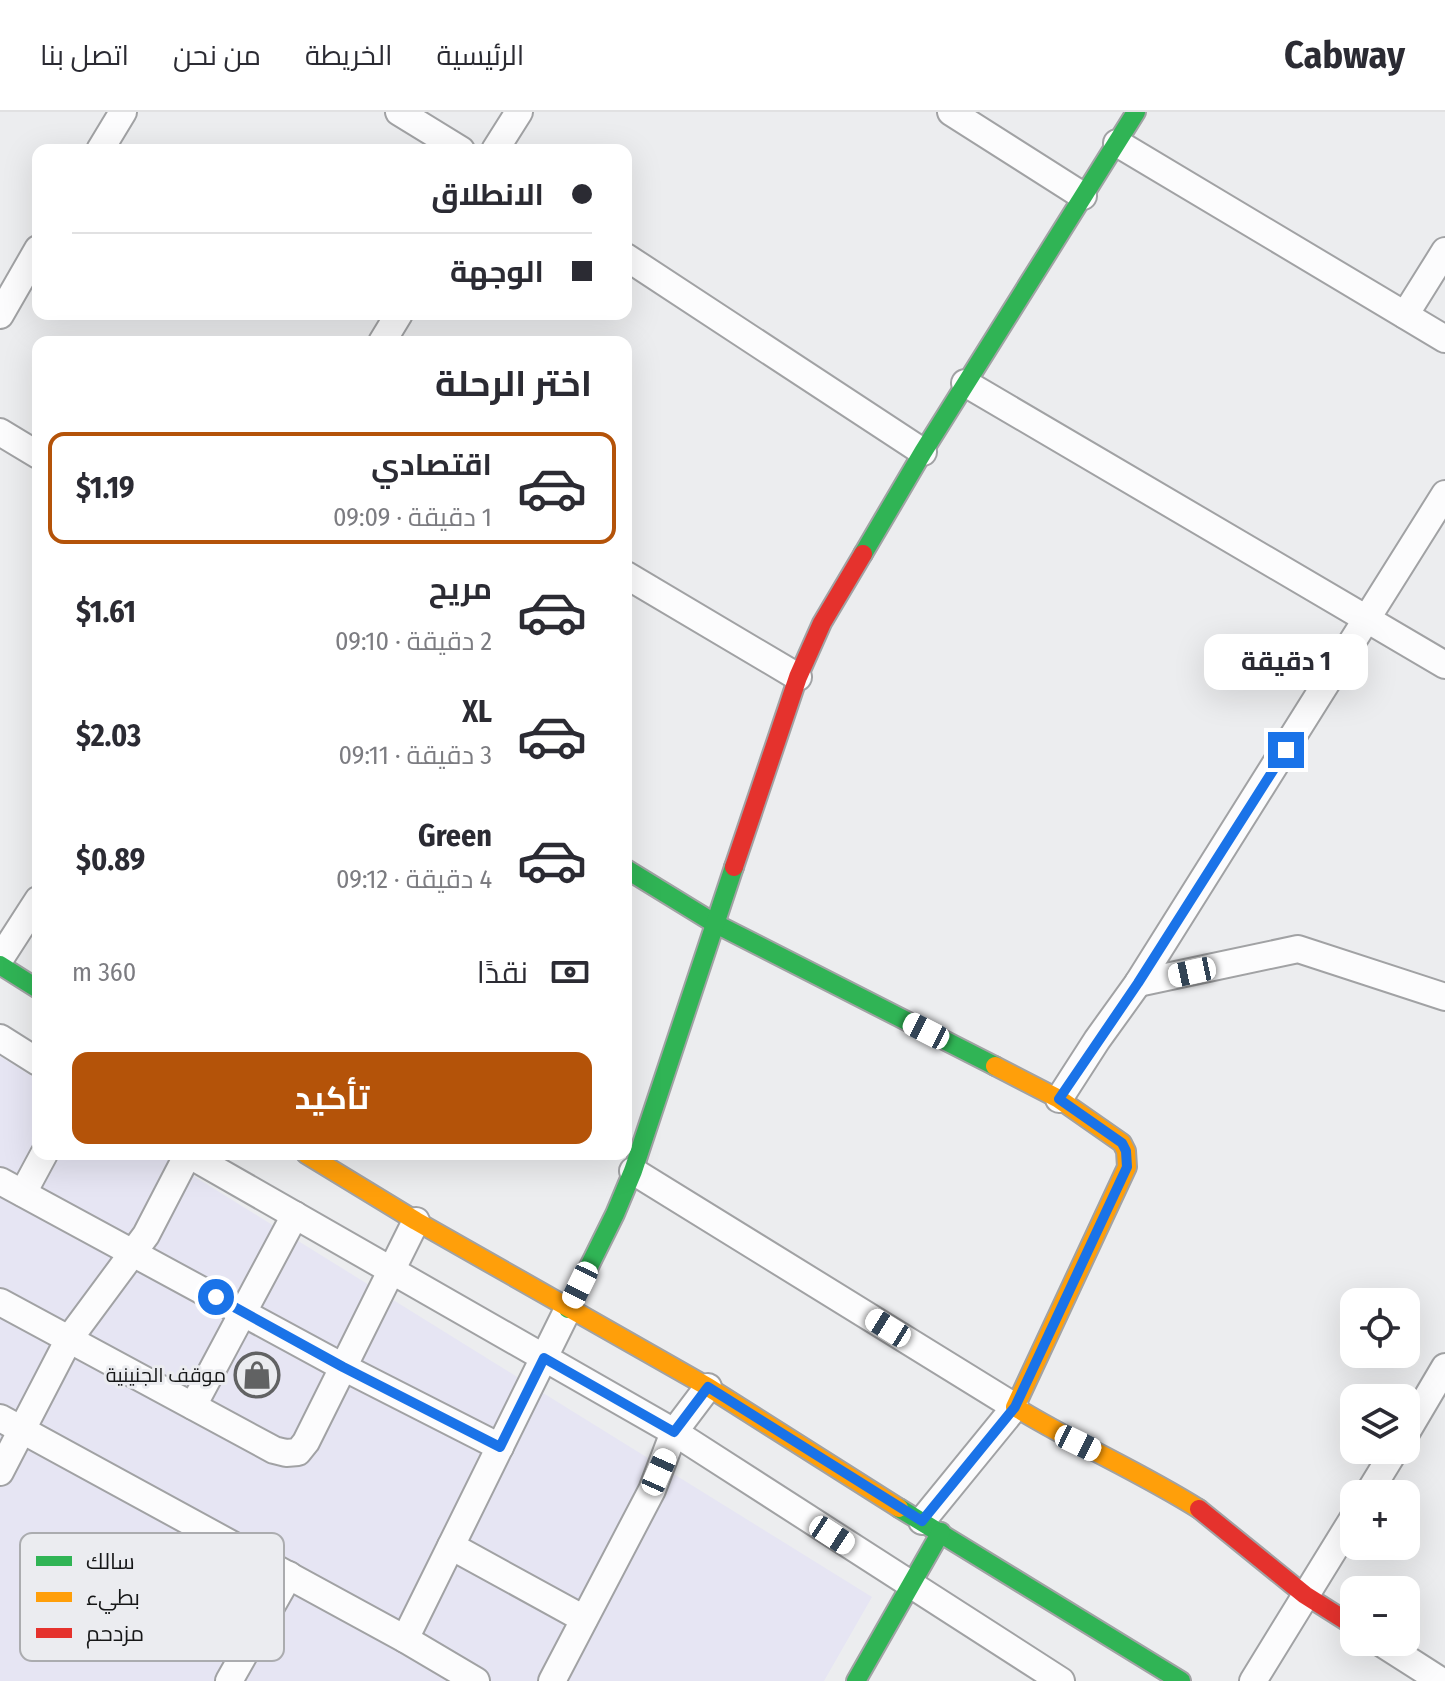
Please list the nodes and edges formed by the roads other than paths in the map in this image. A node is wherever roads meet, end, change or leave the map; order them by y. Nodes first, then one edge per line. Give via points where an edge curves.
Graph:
1 (123, 112) edge
2 (399, 112) edge
3 (519, 112) edge
4 (951, 112) edge
5 (1136, 112) edge
6 (1117, 143) junction
7 (104, 144) edge
8 (451, 144) edge
9 (499, 144) edge
10 (1083, 196) junction
11 (1445, 251) edge
12 (32, 259) edge
13 (632, 261) edge
14 (0, 315) edge
15 (1405, 315) junction
16 (1445, 339) edge
17 (965, 383) junction
18 (0, 432) edge
19 (32, 451) edge
20 (923, 452) junction
21 (1445, 494) edge
22 (632, 579) edge
23 (1368, 620) junction
24 (1445, 665) edge
25 (798, 677) junction
26 (632, 873) edge
27 (32, 909) edge
28 (714, 923) junction
29 (0, 959) edge
30 (0, 965) edge
31 (1138, 983) junction
32 (32, 985) edge
33 (1445, 997) edge
34 (0, 1038) edge
35 (32, 1058) edge
36 (1059, 1099) junction
37 (38, 1160) edge
38 (185, 1160) edge
39 (199, 1160) edge
40 (316, 1160) edge
41 (633, 1171) junction
42 (11, 1187) edge
43 (295, 1215) junction
44 (416, 1221) junction
45 (133, 1253) junction
46 (392, 1269) junction
47 (0, 1302) edge
48 (568, 1309) junction
49 (243, 1312) junction
50 (69, 1339) junction
51 (544, 1358) junction
52 (343, 1367) junction
53 (1445, 1367) edge
54 (708, 1387) junction
55 (1438, 1398) edge
56 (193, 1406) junction
57 (1015, 1407) junction
58 (1420, 1418) edge
59 (11, 1424) edge
60 (674, 1432) junction
61 (500, 1447) junction
62 (0, 1472) edge
63 (931, 1527) junction
64 (212, 1533) edge
65 (1340, 1539) edge
66 (451, 1546) junction
67 (284, 1572) edge
68 (289, 1575) junction
69 (284, 1584) edge
70 (911, 1586) junction
71 (1305, 1595) junction
72 (1340, 1617) edge
73 (584, 1619) junction
74 (405, 1639) junction
75 (1402, 1656) edge
76 (240, 1661) edge
77 (229, 1681) edge
78 (476, 1681) edge
79 (552, 1681) edge
80 (856, 1681) edge
81 (1061, 1681) edge
82 (1181, 1681) edge
83 (1253, 1681) edge
84 (1441, 1681) edge

1 - 7 street
2 - 8 street
3 - 9 street
4 - 10 street
5 - 6 main road
6 - 10 main road
6 - 15 street
10 - 17 main road
11 - 15 street
12 - 14 street
13 - 20 street
15 - 16 street
17 - 20 main road
17 - 23 street
18 - 19 street
20 - 25 main road via 822,623
21 - 23 street
22 - 25 street
23 - 24 street
23 - 31 street
25 - 28 main road
26 - 28 main road
27 - 29 street
28 - 36 main road
28 - 41 main road
30 - 32 main road
31 - 33 street via 1298,949
31 - 36 street
34 - 35 street
36 - 57 main road via 1122,1143 1127,1167
37 - 42 street
38 - 45 street
39 - 43 street
40 - 44 main road
41 - 48 main road
41 - 57 street
42 - 45 street
43 - 46 street
43 - 49 street
44 - 46 street
44 - 48 main road
45 - 49 street
45 - 50 street
46 - 51 street
46 - 52 street
47 - 50 street
48 - 51 street
48 - 54 main road
49 - 52 street
49 - 56 street
50 - 56 street
50 - 59 street
51 - 60 street
51 - 61 street
52 - 56 street via 298,1452 274,1450
52 - 61 street
53 - 55 street
54 - 60 street
54 - 63 main road
55 - 58 street
57 - 63 street
57 - 71 main road via 1212,1517
59 - 62 street
59 - 64 street
60 - 70 street
60 - 73 street via 652,1490
61 - 66 street
63 - 70 main road
63 - 82 main road
65 - 71 street
66 - 73 street
66 - 74 street
67 - 68 street
68 - 69 street
68 - 74 street
70 - 80 main road
70 - 81 street
71 - 72 main road
71 - 83 street
73 - 79 street
74 - 78 street
75 - 84 street
76 - 77 street

